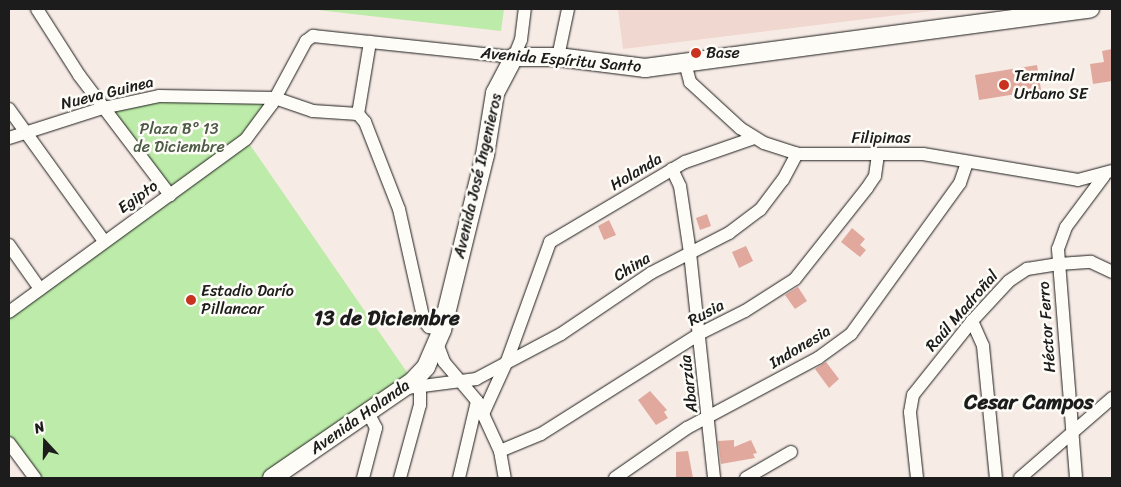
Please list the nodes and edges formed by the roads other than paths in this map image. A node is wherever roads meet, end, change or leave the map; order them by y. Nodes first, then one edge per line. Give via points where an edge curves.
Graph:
1 (36, 9) edge
2 (525, 9) edge
3 (568, 9) edge
4 (1090, 9) edge
5 (370, 42) junction
6 (514, 57) junction
7 (558, 57) junction
8 (685, 63) junction
9 (275, 98) junction
10 (103, 108) junction
11 (9, 109) edge
12 (358, 114) junction
13 (24, 132) junction
14 (9, 138) edge
15 (754, 138) junction
16 (797, 154) junction
17 (878, 155) junction
18 (967, 163) junction
19 (672, 169) junction
20 (1109, 173) edge
21 (1067, 178) junction
22 (170, 195) junction
23 (1082, 204) junction
24 (104, 241) junction
25 (9, 245) edge
26 (690, 253) junction
27 (1059, 264) junction
28 (1112, 272) edge
29 (40, 289) junction
30 (9, 312) edge
31 (972, 321) junction
32 (699, 334) junction
33 (440, 338) junction
34 (507, 361) junction
35 (462, 382) junction
36 (420, 385) junction
37 (400, 390) junction
38 (1112, 398) edge
39 (477, 401) junction
40 (368, 412) junction
41 (483, 414) junction
42 (709, 415) junction
43 (1071, 434) junction
44 (9, 443) edge
45 (500, 451) junction
46 (791, 452) dead end
47 (35, 478) edge
48 (272, 478) edge
49 (363, 478) edge
50 (400, 478) edge
51 (459, 478) edge
52 (505, 478) edge
53 (615, 478) edge
54 (714, 478) edge
55 (746, 478) edge
56 (917, 478) edge
57 (996, 478) edge
58 (1020, 478) edge
59 (1076, 478) edge

1 - 10 street
2 - 6 street, Avenida José Ingenieros via 521,40
3 - 7 street
4 - 8 street, Avenida Espíritu Santo
5 - 6 street, Avenida Espíritu Santo
5 - 9 street, Avenida Espíritu Santo via 313,36 306,41
5 - 12 street
6 - 7 street, Avenida Espíritu Santo
6 - 33 street, Avenida José Ingenieros via 495,93 484,155
7 - 8 street, Avenida Espíritu Santo via 623,67
8 - 15 street, Filipinas via 690,82 698,92
9 - 10 street, Nueva Guinea via 159,96
9 - 12 street, Nueva Guinea via 313,111
9 - 22 street, Egipto via 246,139
10 - 13 street, Nueva Guinea
10 - 22 street
11 - 13 street
12 - 33 street via 365,122 399,209 422,315
13 - 14 street, Nueva Guinea
13 - 24 street
15 - 16 street, Filipinas
15 - 19 street, Holanda via 737,146 700,155
16 - 17 street, Filipinas
16 - 26 street, China via 784,180 747,222
17 - 18 street, Filipinas via 923,154
17 - 32 street, Rusia via 875,176 867,188 795,279 745,311
18 - 21 street, Filipinas
18 - 42 street, Indonesia via 960,183 850,334 818,358
19 - 26 street, Abarzúa via 680,186
19 - 34 street, Holanda via 561,233 545,250
20 - 21 street, Filipinas via 1088,179
20 - 23 street, Héctor Ferro
21 - 23 street via 1077,184
22 - 24 street, Egipto
23 - 27 street, Héctor Ferro via 1060,237
24 - 29 street, Egipto
25 - 29 street
26 - 32 street, Abarzúa
26 - 34 street, China via 651,273 561,334
27 - 28 street, Raúl Madroñal via 1091,262
27 - 31 street, Raúl Madroñal via 1016,274
27 - 43 street, Héctor Ferro
29 - 30 street, Egipto
31 - 56 street, Raúl Madroñal via 910,402
31 - 57 street via 983,346
32 - 42 street, Abarzúa
32 - 45 street, Rusia via 541,434
33 - 35 street via 444,362
33 - 37 street, Avenida Holanda via 426,367
34 - 35 street, China via 476,379
34 - 41 street
35 - 36 street, China
35 - 39 street
36 - 37 street, China
36 - 50 street via 420,405
37 - 40 street, Avenida Holanda
38 - 43 street
39 - 41 street
39 - 51 street
40 - 48 street, Avenida Holanda
40 - 49 street via 376,428
41 - 45 street
42 - 53 street, Indonesia
42 - 54 street, Abarzúa
43 - 58 street
43 - 59 street, Héctor Ferro
44 - 47 street
45 - 52 street
46 - 55 street

